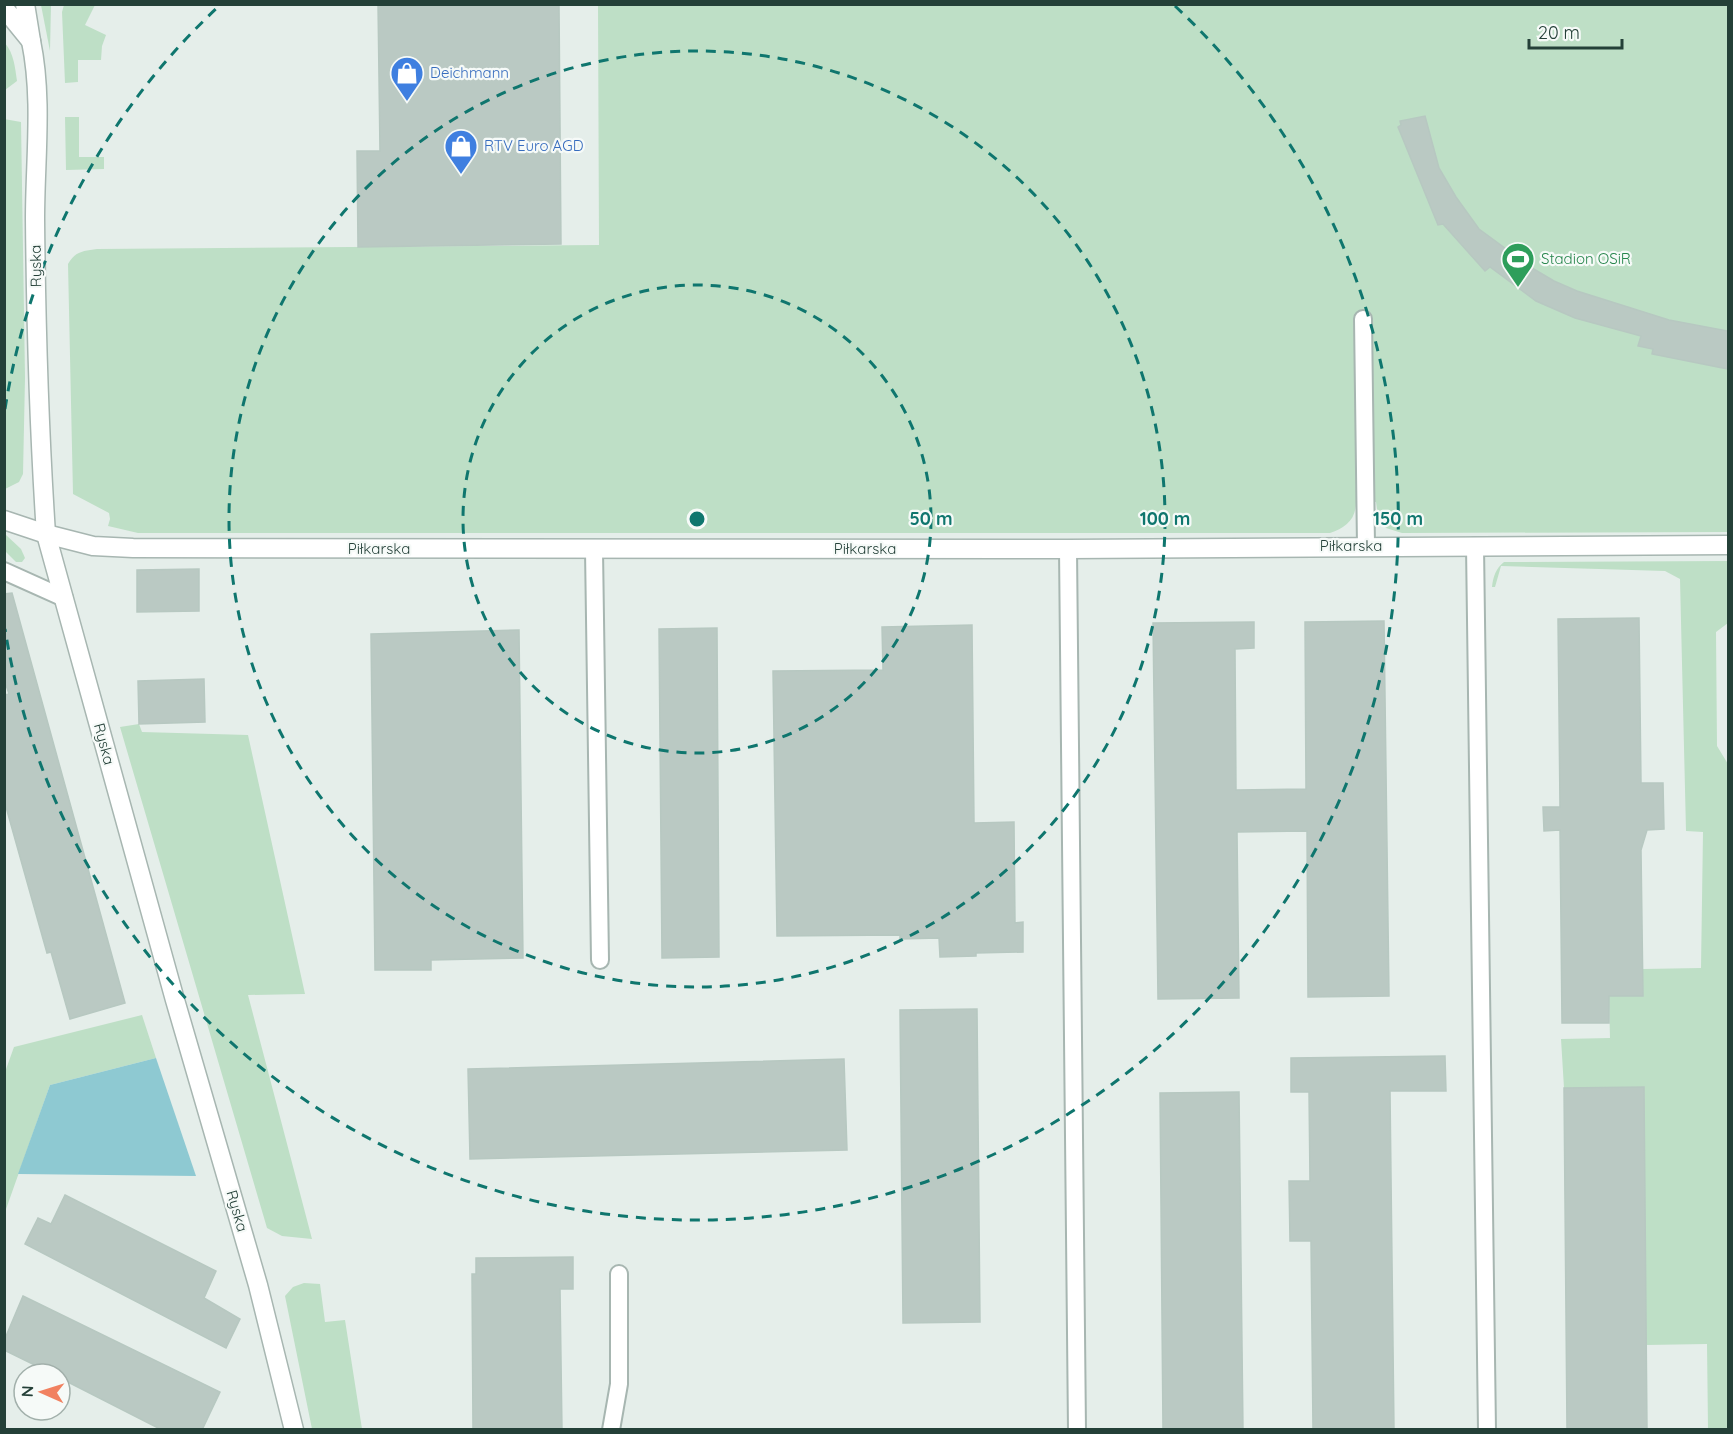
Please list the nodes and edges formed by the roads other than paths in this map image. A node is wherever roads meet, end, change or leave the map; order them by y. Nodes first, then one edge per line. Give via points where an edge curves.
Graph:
1 (25, 4) edge
2 (4, 8) edge
3 (30, 41) junction
4 (1363, 319) dead end
5 (4, 520) edge
6 (46, 534) junction
7 (1728, 545) edge
8 (1366, 546) junction
9 (1475, 546) junction
10 (594, 549) junction
11 (1068, 549) junction
12 (4, 571) edge
13 (64, 598) junction
14 (600, 960) dead end
15 (619, 1274) dead end
16 (294, 1430) edge
17 (611, 1430) edge
18 (1077, 1430) edge
19 (1486, 1430) edge

1 - 3 street, Ryska
2 - 3 street, Ryska
3 - 6 street, Ryska via 36,67 36,244
4 - 8 lane
5 - 6 street, Piłkarska
6 - 10 street, Piłkarska via 93,546 133,548
6 - 13 street, Ryska
7 - 9 street, Piłkarska
8 - 9 street, Piłkarska
8 - 11 street, Piłkarska
9 - 19 lane
10 - 11 street, Piłkarska
10 - 14 lane
11 - 18 lane
12 - 13 lane
13 - 16 street, Ryska via 258,1285
15 - 17 lane via 619,1384

